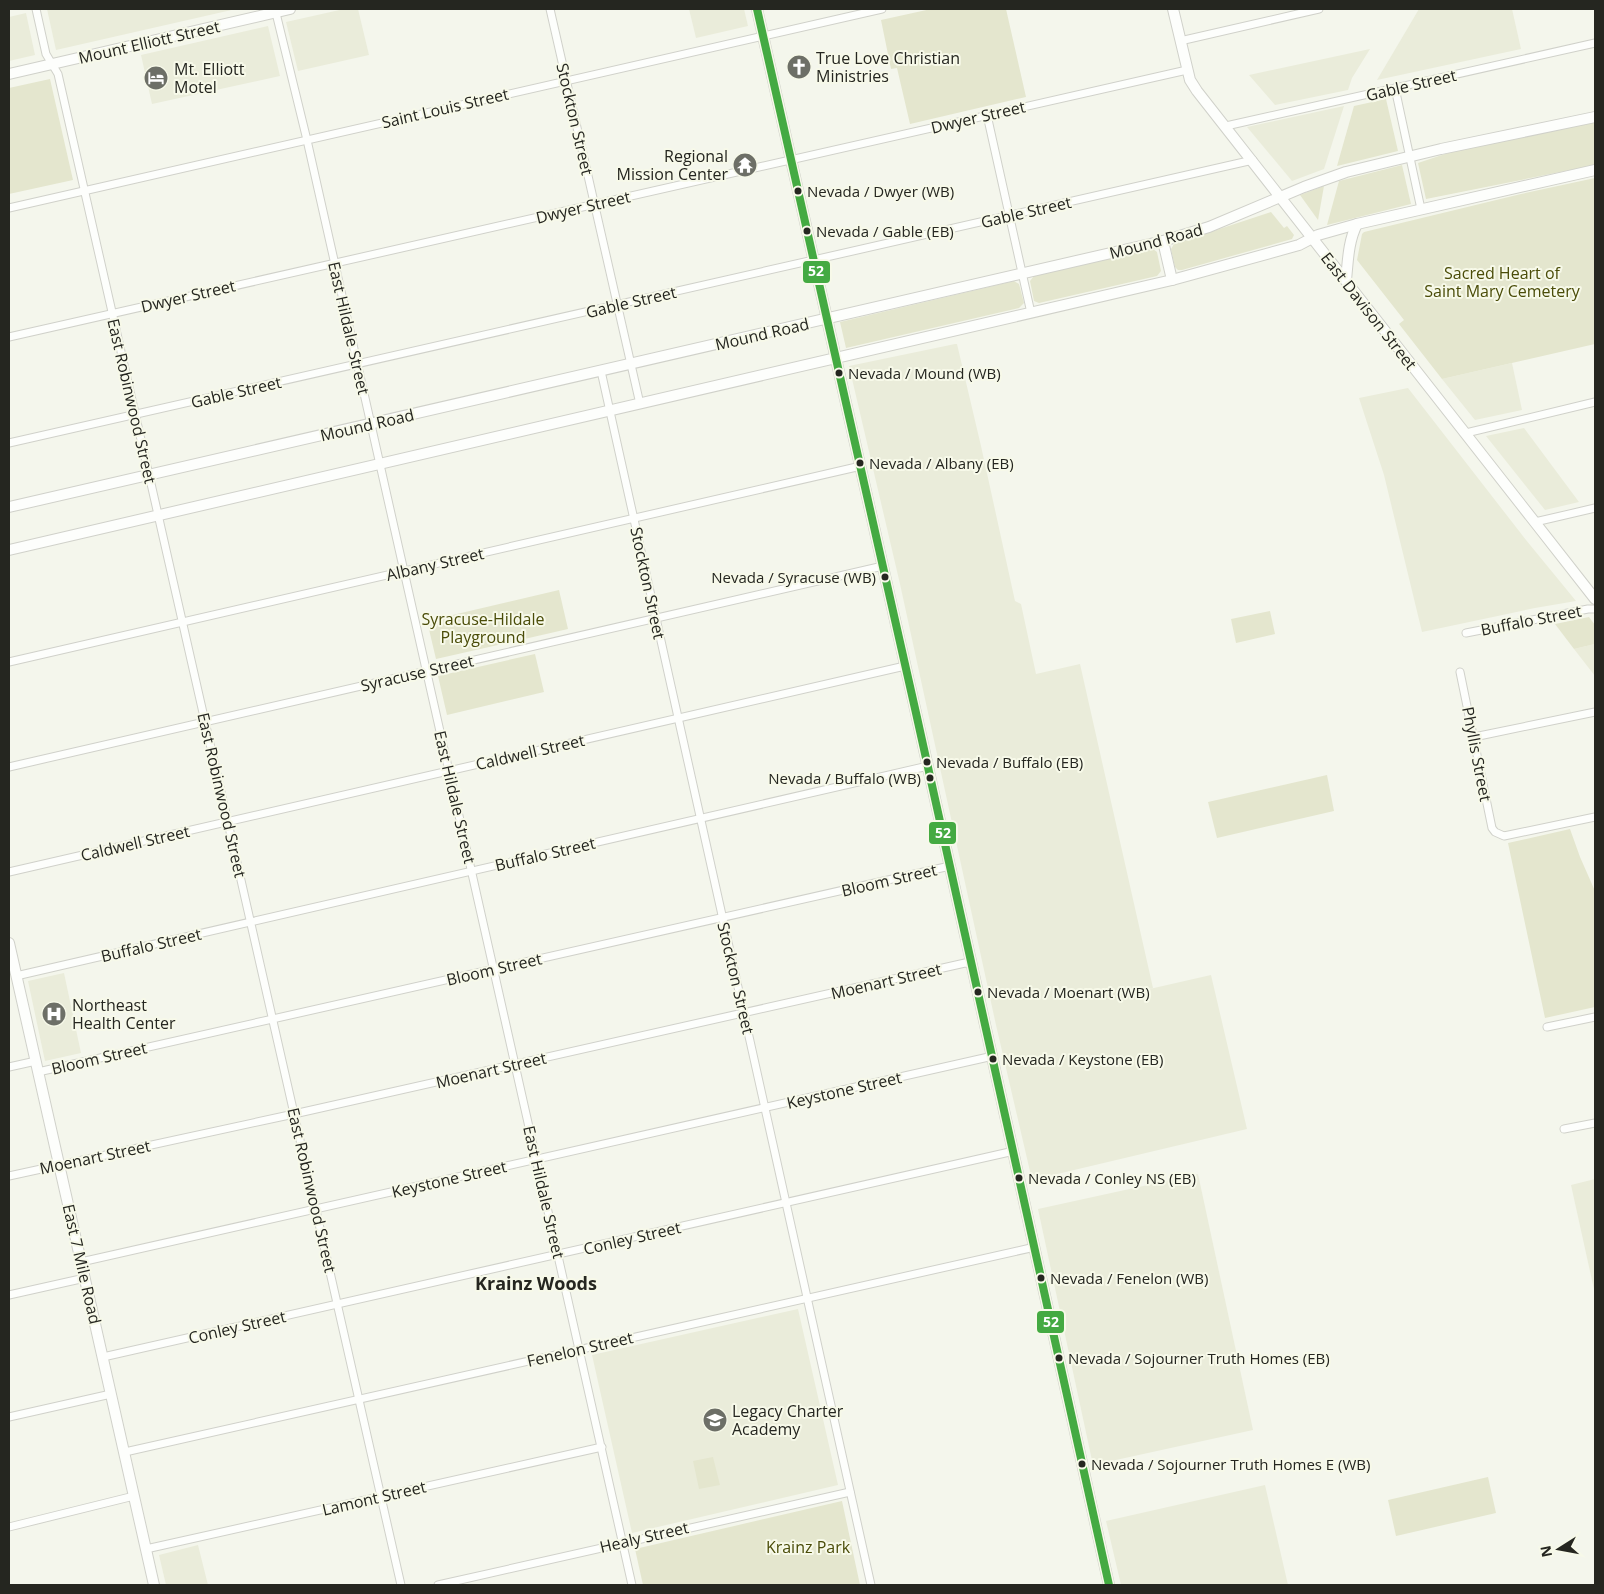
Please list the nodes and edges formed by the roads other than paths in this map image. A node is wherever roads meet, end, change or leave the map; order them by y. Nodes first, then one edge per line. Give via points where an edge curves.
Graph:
1 (36, 9) edge
2 (290, 9) edge
3 (550, 9) edge
4 (757, 9) edge
5 (882, 9) edge
6 (1173, 9) edge
7 (1319, 9) edge
8 (276, 10) edge
9 (763, 36) junction
10 (1180, 40) junction
11 (1595, 42) edge
12 (53, 64) junction
13 (1187, 70) junction
14 (9, 74) edge
15 (566, 80) junction
16 (1395, 88) junction
17 (987, 115) junction
18 (1595, 117) edge
19 (1226, 126) junction
20 (307, 140) junction
21 (1410, 157) junction
22 (791, 160) junction
23 (1253, 160) junction
24 (1595, 170) edge
25 (85, 190) junction
26 (1280, 197) junction
27 (594, 204) junction
28 (9, 208) edge
29 (1421, 209) junction
30 (1010, 216) junction
31 (1356, 224) junction
32 (1311, 238) junction
33 (1163, 241) junction
34 (814, 260) junction
35 (335, 263) junction
36 (1022, 274) junction
37 (1172, 280) junction
38 (1346, 280) junction
39 (617, 305) junction
40 (1031, 313) junction
41 (113, 314) junction
42 (828, 319) junction
43 (9, 337) edge
44 (837, 359) junction
45 (357, 364) junction
46 (632, 364) junction
47 (601, 371) junction
48 (1595, 402) edge
49 (640, 404) junction
50 (610, 410) junction
51 (135, 414) junction
52 (371, 424) junction
53 (1466, 433) junction
54 (9, 443) edge
55 (380, 464) junction
56 (861, 466) junction
57 (149, 475) junction
58 (9, 507) edge
59 (1595, 508) edge
60 (158, 515) junction
61 (633, 517) junction
62 (1535, 522) junction
63 (9, 550) edge
64 (883, 566) junction
65 (404, 571) junction
66 (1595, 599) edge
67 (1595, 609) edge
68 (656, 618) junction
69 (183, 622) junction
70 (1466, 633) dead end
71 (9, 662) edge
72 (905, 666) junction
73 (426, 671) junction
74 (1460, 672) dead end
75 (1595, 712) edge
76 (677, 718) junction
77 (206, 722) junction
78 (1474, 737) junction
79 (928, 766) junction
80 (9, 767) edge
81 (449, 771) junction
82 (1595, 817) edge
83 (700, 818) junction
84 (228, 822) junction
85 (950, 866) junction
86 (471, 871) junction
87 (9, 872) edge
88 (722, 918) junction
89 (251, 922) junction
90 (9, 943) edge
91 (972, 964) junction
92 (11, 965) edge
93 (494, 969) junction
94 (16, 976) junction
95 (744, 1013) junction
96 (1595, 1017) edge
97 (273, 1019) junction
98 (1547, 1027) dead end
99 (993, 1056) junction
100 (36, 1061) junction
101 (515, 1064) junction
102 (9, 1067) edge
103 (38, 1072) junction
104 (765, 1108) junction
105 (294, 1114) junction
106 (1595, 1123) edge
107 (1564, 1129) dead end
108 (1014, 1151) junction
109 (536, 1160) junction
110 (60, 1165) junction
111 (9, 1176) edge
112 (786, 1203) junction
113 (316, 1209) junction
114 (1035, 1247) junction
115 (558, 1255) junction
116 (81, 1262) junction
117 (85, 1278) junction
118 (9, 1296) edge
119 (807, 1298) junction
120 (338, 1304) junction
121 (579, 1349) junction
122 (103, 1357) junction
123 (111, 1394) junction
124 (359, 1399) junction
125 (9, 1417) edge
126 (602, 1447) junction
127 (124, 1452) junction
128 (850, 1492) junction
129 (134, 1496) junction
130 (381, 1496) junction
131 (9, 1526) edge
132 (622, 1542) junction
133 (146, 1549) junction
134 (154, 1585) edge
135 (401, 1585) edge
136 (438, 1585) edge
137 (632, 1585) edge
138 (871, 1585) edge
139 (1109, 1585) edge

1 - 12 street, East Robinwood Street via 46,54
2 - 8 main road, Mount Elliott Street
3 - 15 street, Stockton Street
4 - 9 main road
5 - 9 street, Saint Louis Street
6 - 10 main road, East Davison Street
7 - 10 street
8 - 12 main road, Mount Elliott Street
8 - 20 street, East Hildale Street
9 - 15 street, Saint Louis Street
9 - 22 main road
10 - 13 main road, East Davison Street
11 - 16 street, Gable Street
12 - 14 main road, Mount Elliott Street
12 - 25 street, East Robinwood Street
13 - 17 street, Dwyer Street
13 - 19 main road, East Davison Street via 1197,91
15 - 20 street, Saint Louis Street
15 - 27 street, Stockton Street
16 - 19 street, Gable Street
16 - 21 street
17 - 22 street, Dwyer Street
17 - 30 street
18 - 21 main road, Mound Road
19 - 23 main road, East Davison Street
20 - 25 street, Saint Louis Street
20 - 35 street, East Hildale Street
21 - 26 main road, Mound Road via 1329,177
21 - 29 street
22 - 27 street, Dwyer Street
22 - 34 main road
23 - 26 main road, East Davison Street
23 - 30 street, Gable Street
24 - 29 main road
25 - 28 street, Saint Louis Street
25 - 41 street, East Robinwood Street
26 - 32 main road, East Davison Street
26 - 33 main road, Mound Road via 1209,227
27 - 35 street, Dwyer Street
27 - 39 street, Stockton Street
29 - 31 main road
30 - 34 street, Gable Street
30 - 36 street
31 - 32 main road
31 - 38 main road
32 - 37 main road via 1299,246
32 - 38 main road, East Davison Street
33 - 36 main road, Mound Road
33 - 37 main road
34 - 39 street, Gable Street
34 - 42 main road
35 - 41 street, Dwyer Street
35 - 45 street, East Hildale Street
36 - 40 street
36 - 42 main road, Mound Road
37 - 40 main road
38 - 53 main road, East Davison Street
39 - 45 street, Gable Street
39 - 46 street, Stockton Street
40 - 44 main road
41 - 43 street, Dwyer Street
41 - 51 street, East Robinwood Street
42 - 44 main road
42 - 46 main road, Mound Road
44 - 49 main road
44 - 56 main road
45 - 51 street, Gable Street
45 - 52 street, East Hildale Street
46 - 47 main road, Mound Road
46 - 49 street, Stockton Street
47 - 50 street, Stockton Street
47 - 52 main road, Mound Road
48 - 53 street
49 - 50 main road
50 - 55 main road
50 - 61 street, Stockton Street
51 - 54 street, Gable Street
51 - 57 street, East Robinwood Street
52 - 55 street, East Hildale Street
52 - 57 main road, Mound Road
53 - 62 main road, East Davison Street
55 - 60 main road
55 - 65 street, East Hildale Street
56 - 61 street, Albany Street
56 - 64 main road
57 - 58 main road, Mound Road
57 - 60 street, East Robinwood Street
59 - 62 street
60 - 63 main road
60 - 69 street, East Robinwood Street
61 - 65 street, Albany Street
61 - 68 street, Stockton Street
62 - 66 main road, East Davison Street
64 - 68 street, Syracuse Street
64 - 72 main road
65 - 69 street, Albany Street
65 - 73 street, East Hildale Street
67 - 70 street, Buffalo Street
68 - 73 street, Syracuse Street
68 - 76 street, Stockton Street
69 - 71 street, Albany Street
69 - 77 street, East Robinwood Street
72 - 76 street, Caldwell Street
72 - 79 main road
73 - 77 street, Syracuse Street
73 - 81 street, East Hildale Street
74 - 78 street, Phyllis Street
75 - 78 street
76 - 81 street, Caldwell Street
76 - 83 street, Stockton Street
77 - 80 street, Syracuse Street
77 - 84 street, East Robinwood Street
78 - 82 street, Phyllis Street via 1492,828 1497,834 1504,836
79 - 83 street, Buffalo Street
79 - 85 main road
81 - 84 street, Caldwell Street
81 - 86 street, East Hildale Street
83 - 86 street, Buffalo Street
83 - 88 street, Stockton Street
84 - 87 street, Caldwell Street
84 - 89 street, East Robinwood Street
85 - 88 street, Bloom Street
85 - 91 main road
86 - 89 street, Buffalo Street
86 - 93 street, East Hildale Street
88 - 93 street, Bloom Street
88 - 95 street, Stockton Street
89 - 94 street, Buffalo Street
89 - 97 street, East Robinwood Street
90 - 92 main road, East 7 Mile Road
91 - 95 street, Moenart Street
91 - 99 main road
92 - 94 main road, East 7 Mile Road
93 - 97 street, Bloom Street
93 - 101 street, East Hildale Street
94 - 100 main road, East 7 Mile Road
95 - 101 street, Moenart Street
95 - 104 street, Stockton Street
96 - 98 street
97 - 103 street, Bloom Street
97 - 105 street, East Robinwood Street
99 - 104 street, Keystone Street
99 - 108 main road
100 - 102 street, Bloom Street
100 - 103 main road, East 7 Mile Road
101 - 105 street, Moenart Street
101 - 109 street, East Hildale Street
103 - 110 main road, East 7 Mile Road
104 - 109 street, Keystone Street
104 - 112 street, Stockton Street
105 - 110 street, Moenart Street
105 - 113 street, East Robinwood Street
106 - 107 street
108 - 112 street, Conley Street
108 - 114 main road
109 - 113 street, Keystone Street
109 - 115 street, East Hildale Street
110 - 111 street, Moenart Street
110 - 116 main road, East 7 Mile Road
112 - 115 street, Conley Street
112 - 119 street, Stockton Street
113 - 116 street, Keystone Street
113 - 120 street, East Robinwood Street
114 - 119 street, Fenelon Street
114 - 139 main road
115 - 120 street, Conley Street
115 - 121 street, East Hildale Street
116 - 117 main road, East 7 Mile Road
117 - 118 street
117 - 122 main road, East 7 Mile Road
119 - 121 street, Fenelon Street
119 - 128 street, Stockton Street
120 - 122 street, Conley Street
120 - 124 street, East Robinwood Street
121 - 124 street, Fenelon Street
121 - 126 street, East Hildale Street
122 - 123 main road, East 7 Mile Road
123 - 125 street
123 - 127 main road, East 7 Mile Road
124 - 127 street, Fenelon Street
124 - 130 street, East Robinwood Street
126 - 130 street, Lamont Street
126 - 132 street, East Hildale Street
127 - 129 main road, East 7 Mile Road
128 - 132 street, Healy Street
128 - 138 street, Stockton Street
129 - 131 street
129 - 133 main road, East 7 Mile Road
130 - 133 street, Lamont Street
130 - 135 street, East Robinwood Street
132 - 136 street, Healy Street
132 - 137 street, East Hildale Street
133 - 134 main road, East 7 Mile Road

